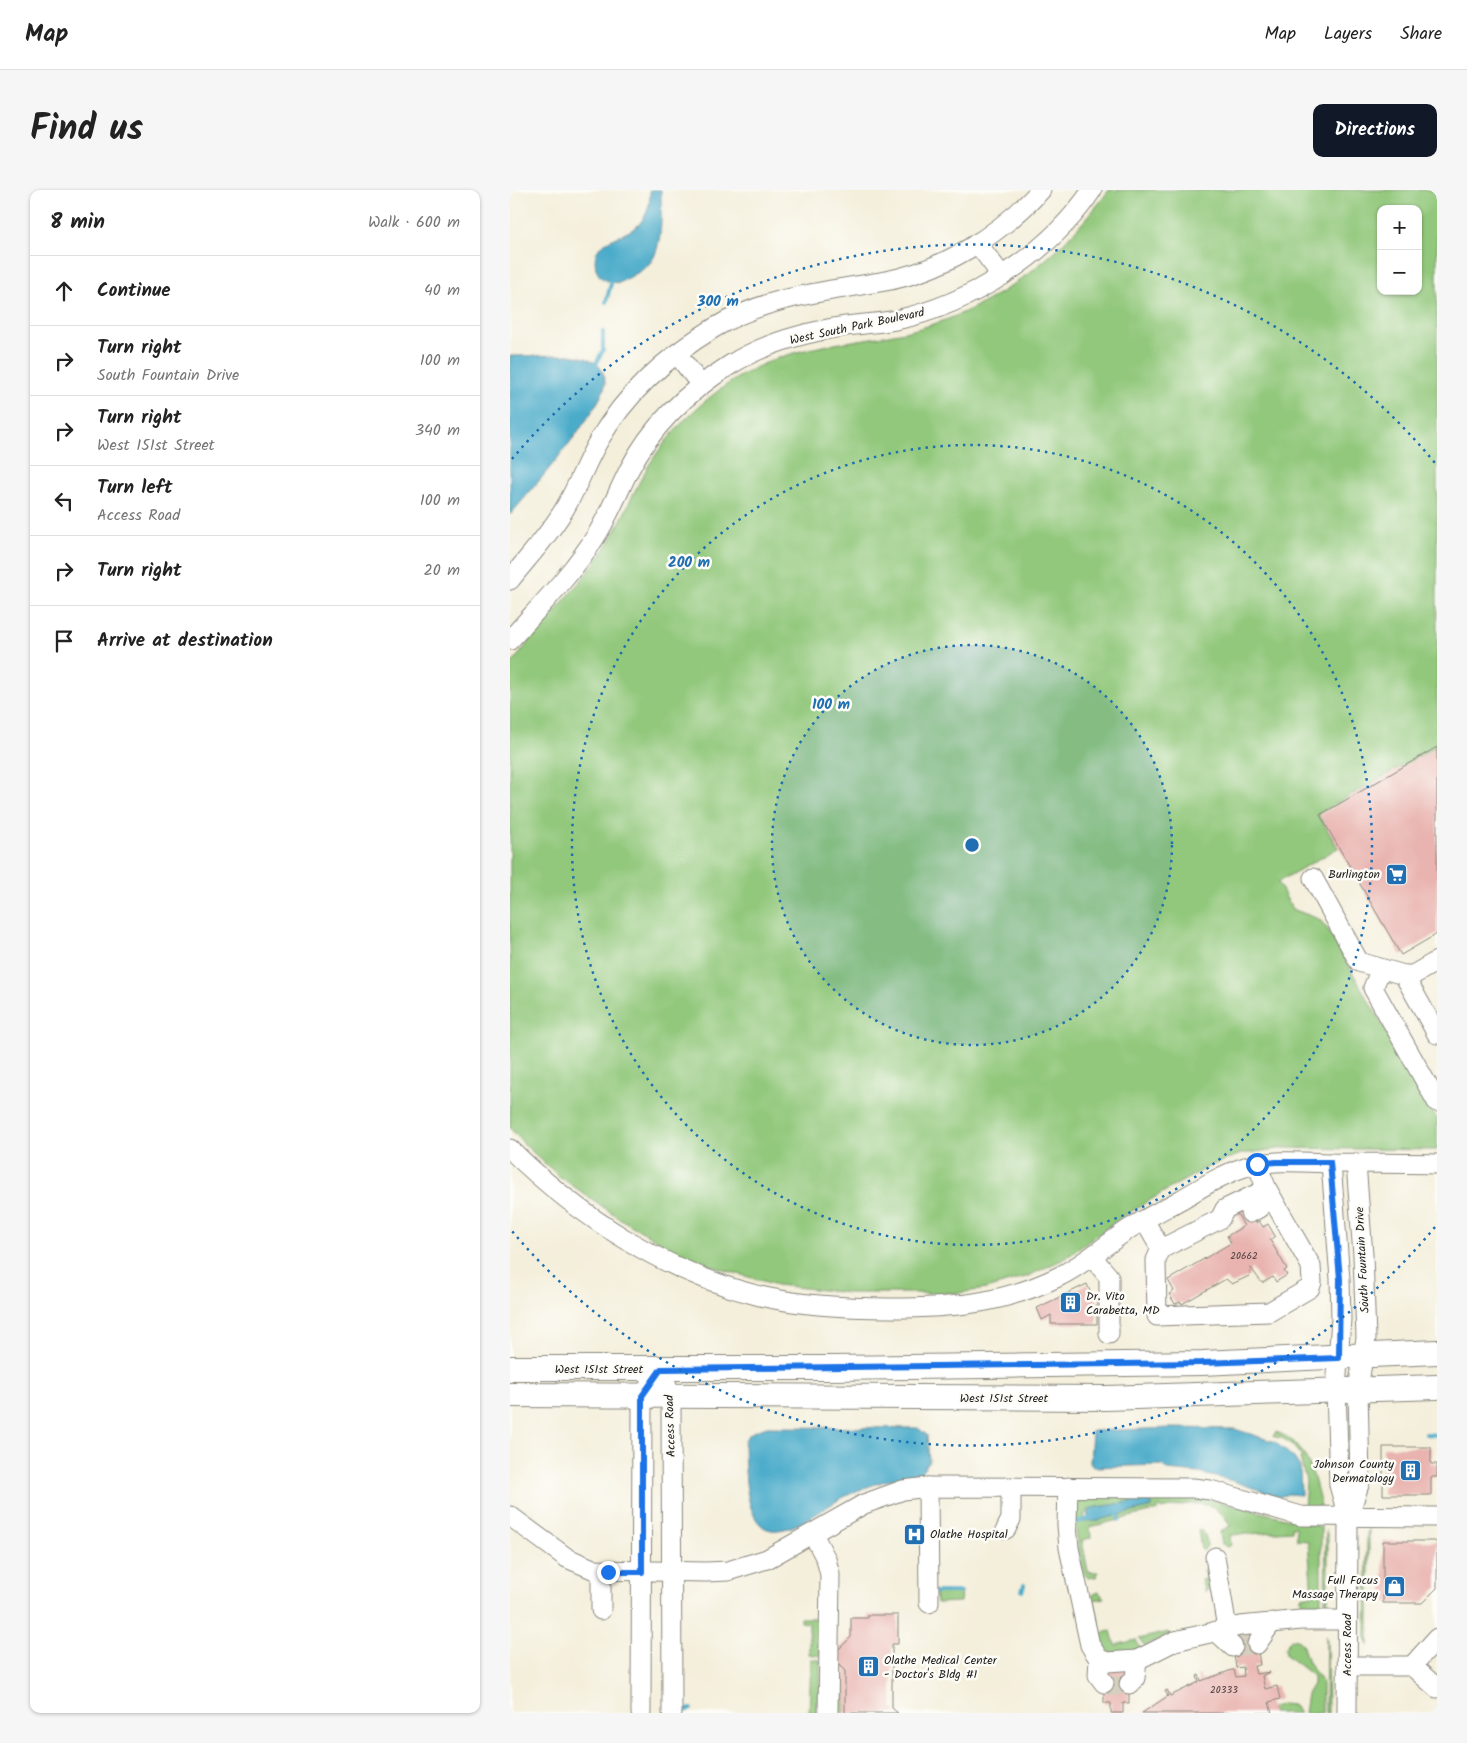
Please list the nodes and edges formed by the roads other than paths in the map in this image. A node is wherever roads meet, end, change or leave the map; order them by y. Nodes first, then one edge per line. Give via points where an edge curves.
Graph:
1 (1041, 190) edge
2 (1092, 190) edge
3 (977, 243) junction
4 (1002, 276) junction
5 (677, 354) junction
6 (701, 385) junction
7 (510, 580) edge
8 (510, 640) edge
9 (1313, 878) dead end
10 (1437, 961) edge
11 (1381, 969) junction
12 (1404, 975) junction
13 (1437, 1034) edge
14 (1437, 1102) edge
15 (510, 1149) edge
16 (1330, 1162) junction
17 (1356, 1162) junction
18 (1257, 1164) junction
19 (1437, 1164) edge
20 (1264, 1190) junction
21 (1220, 1219) junction
22 (1144, 1220) junction
23 (1161, 1249) junction
24 (1092, 1257) junction
25 (1109, 1334) dead end
26 (1437, 1352) edge
27 (1364, 1357) junction
28 (1339, 1358) junction
29 (510, 1368) edge
30 (661, 1369) junction
31 (1437, 1387) edge
32 (1347, 1389) junction
33 (510, 1395) edge
34 (642, 1396) junction
35 (671, 1396) junction
36 (928, 1487) junction
37 (1068, 1487) junction
38 (510, 1516) edge
39 (1348, 1517) junction
40 (1437, 1517) edge
41 (813, 1534) junction
42 (1215, 1557) dead end
43 (608, 1572) junction
44 (642, 1572) junction
45 (672, 1573) junction
46 (929, 1603) dead end
47 (601, 1610) dead end
48 (1347, 1620) junction
49 (1272, 1622) junction
50 (1221, 1629) junction
51 (1437, 1638) edge
52 (1257, 1644) dead end
53 (1233, 1647) dead end
54 (1099, 1659) junction
55 (1137, 1660) junction
56 (1347, 1666) junction
57 (1412, 1666) junction
58 (1104, 1683) dead end
59 (1129, 1684) dead end
60 (1437, 1688) edge
61 (641, 1713) edge
62 (672, 1713) edge
63 (828, 1713) edge
64 (1347, 1713) edge

1 - 3 street via 1005,224
2 - 4 street, West South Park Boulevard via 1040,246
3 - 4 street
3 - 5 street via 957,256 903,276 808,293 759,307 716,327
4 - 6 street, West South Park Boulevard via 978,291 937,308 896,320 844,326 762,348
5 - 6 street
5 - 7 street via 655,371 611,423 566,507
6 - 8 street, West South Park Boulevard via 672,408 653,432 590,544
9 - 11 street via 1359,962
10 - 12 street via 1413,975
11 - 12 street
11 - 14 street via 1373,988
12 - 13 street
15 - 24 street via 564,1196 646,1252 712,1281 787,1301 862,1308 972,1305 1037,1286
16 - 17 street
16 - 18 street
16 - 28 street, South Fountain Drive via 1340,1279
17 - 19 street
17 - 27 street, South Fountain Drive via 1366,1320
18 - 20 street
18 - 22 street via 1213,1181
20 - 21 street via 1225,1209
20 - 21 street via 1259,1208 1233,1221
20 - 23 street via 1308,1258 1312,1275 1310,1288 1269,1312 1157,1316 1156,1260
21 - 23 street
22 - 23 street
22 - 24 street
24 - 25 street via 1109,1277
26 - 27 main road, West 151st Street
27 - 28 main road, West 151st Street
27 - 32 street, Access Road
28 - 30 main road, West 151st Street via 1202,1363
28 - 32 street, Access Road
29 - 30 main road, West 151st Street
30 - 34 street, Access Road
30 - 35 street, Access Road
31 - 32 main road, West 151st Street
32 - 35 main road, West 151st Street via 1106,1398
32 - 39 street, Access Road via 1360,1482
33 - 34 main road, West 151st Street
34 - 35 main road, West 151st Street
34 - 44 street
35 - 45 street, Access Road
36 - 37 street
36 - 41 street via 882,1496
36 - 46 street
37 - 39 street via 1193,1488 1301,1516
37 - 54 street via 1069,1548 1090,1645
38 - 43 street via 567,1558
39 - 40 street
39 - 48 street, Access Road
41 - 45 street via 748,1566 728,1571
41 - 63 street via 830,1575
42 - 50 street
43 - 44 street
43 - 47 street via 601,1580
44 - 45 street
44 - 61 street
45 - 62 street, Access Road
48 - 49 street
48 - 56 street, Access Road
49 - 50 street
49 - 52 street
50 - 53 street
50 - 55 street via 1174,1641
51 - 57 street
54 - 55 street via 1107,1662
54 - 58 street via 1098,1675
55 - 59 street via 1135,1678
56 - 57 street
56 - 64 street, Access Road
57 - 60 street

